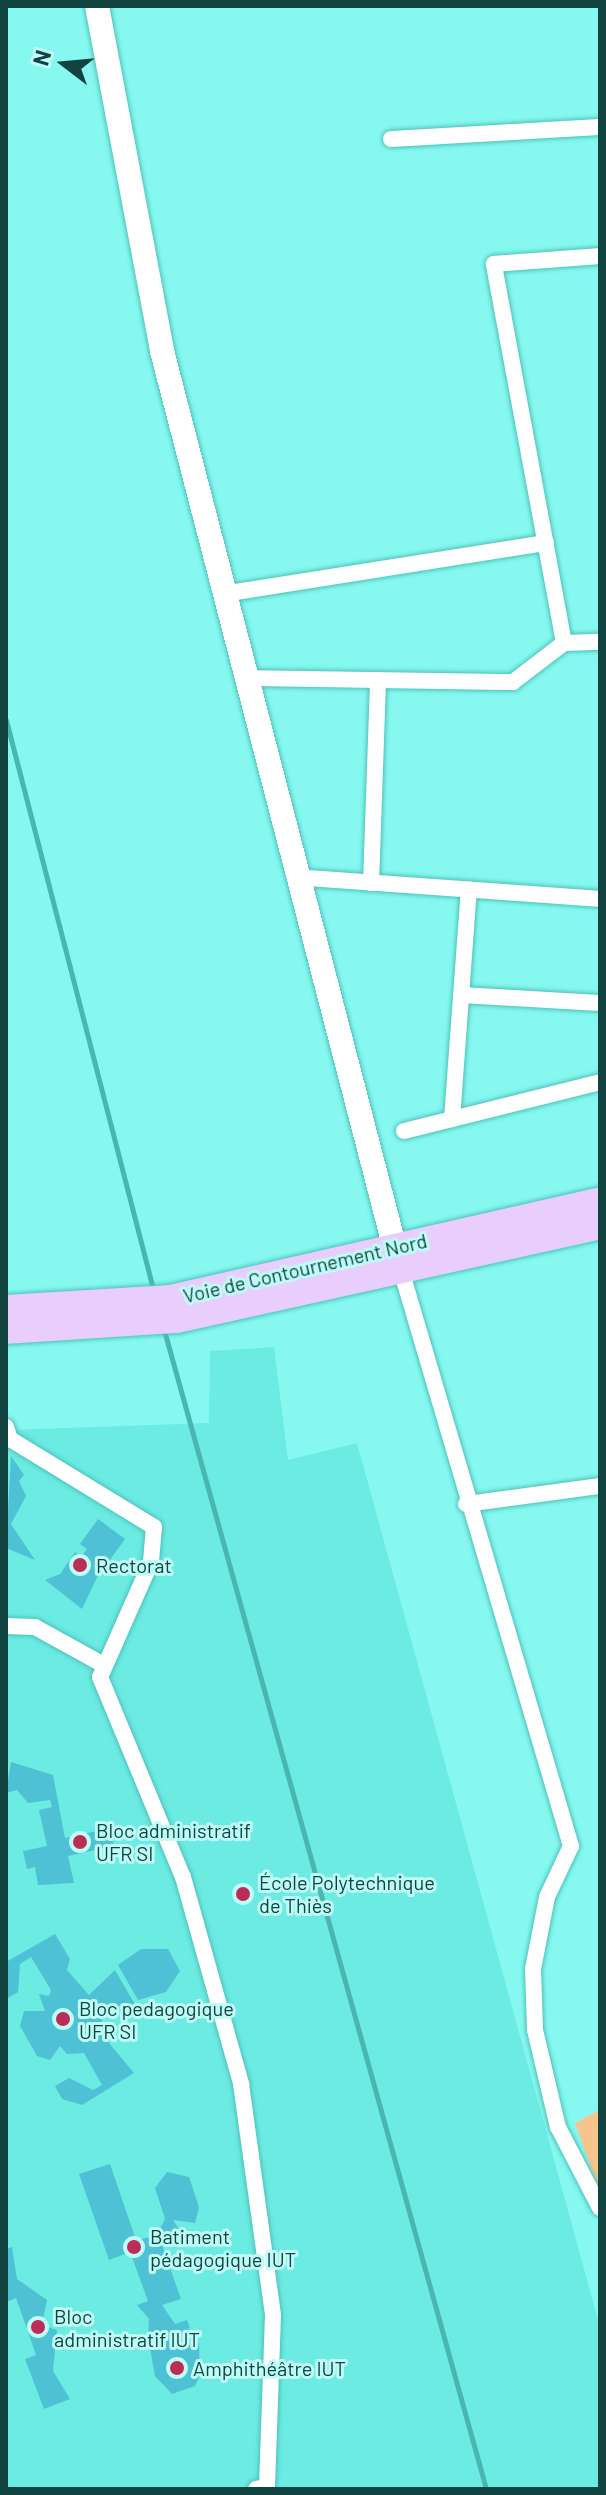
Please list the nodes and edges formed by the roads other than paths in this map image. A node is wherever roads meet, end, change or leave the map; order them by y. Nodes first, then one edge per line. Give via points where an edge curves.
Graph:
1 (97, 6) edge
2 (600, 127) edge
3 (391, 139) dead end
4 (600, 256) edge
5 (546, 543) junction
6 (223, 594) junction
7 (600, 642) edge
8 (564, 643) junction
9 (245, 678) junction
10 (378, 680) junction
11 (295, 877) junction
12 (371, 883) junction
13 (469, 890) junction
14 (600, 899) edge
15 (461, 995) junction
16 (600, 1003) edge
17 (600, 1082) edge
18 (452, 1119) junction
19 (404, 1131) dead end
20 (600, 1200) edge
21 (600, 1226) edge
22 (397, 1259) junction
23 (6, 1308) edge
24 (127, 1316) junction
25 (6, 1331) edge
26 (6, 1427) edge
27 (600, 1486) edge
28 (466, 1504) junction
29 (6, 1626) edge
30 (102, 1664) junction
31 (600, 2208) edge
32 (256, 2489) edge

1 - 6 street via 162,351
2 - 3 street
4 - 5 street via 494,264
5 - 6 street
5 - 8 street
6 - 9 street
7 - 8 street
8 - 10 street via 513,682
9 - 10 street
9 - 11 street
10 - 12 street
11 - 12 street
11 - 22 street
12 - 13 street
13 - 14 street
13 - 15 street
15 - 16 street
15 - 18 street
17 - 18 street
18 - 19 street
20 - 22 main road, Voie de Contournement Nord
21 - 22 main road, Voie de Contournement Nord
22 - 24 main road, Voie de Contournement Nord
22 - 28 street
23 - 24 main road, Voie de Contournement Nord
24 - 25 main road, Voie de Contournement Nord
26 - 30 street via 10,1439 154,1527 151,1562
27 - 28 street
28 - 31 street via 571,1846 544,1911 533,1969 535,2030 558,2127
29 - 30 street via 35,1627
30 - 32 street via 105,1698 211,1959 241,2084 273,2315 267,2487

